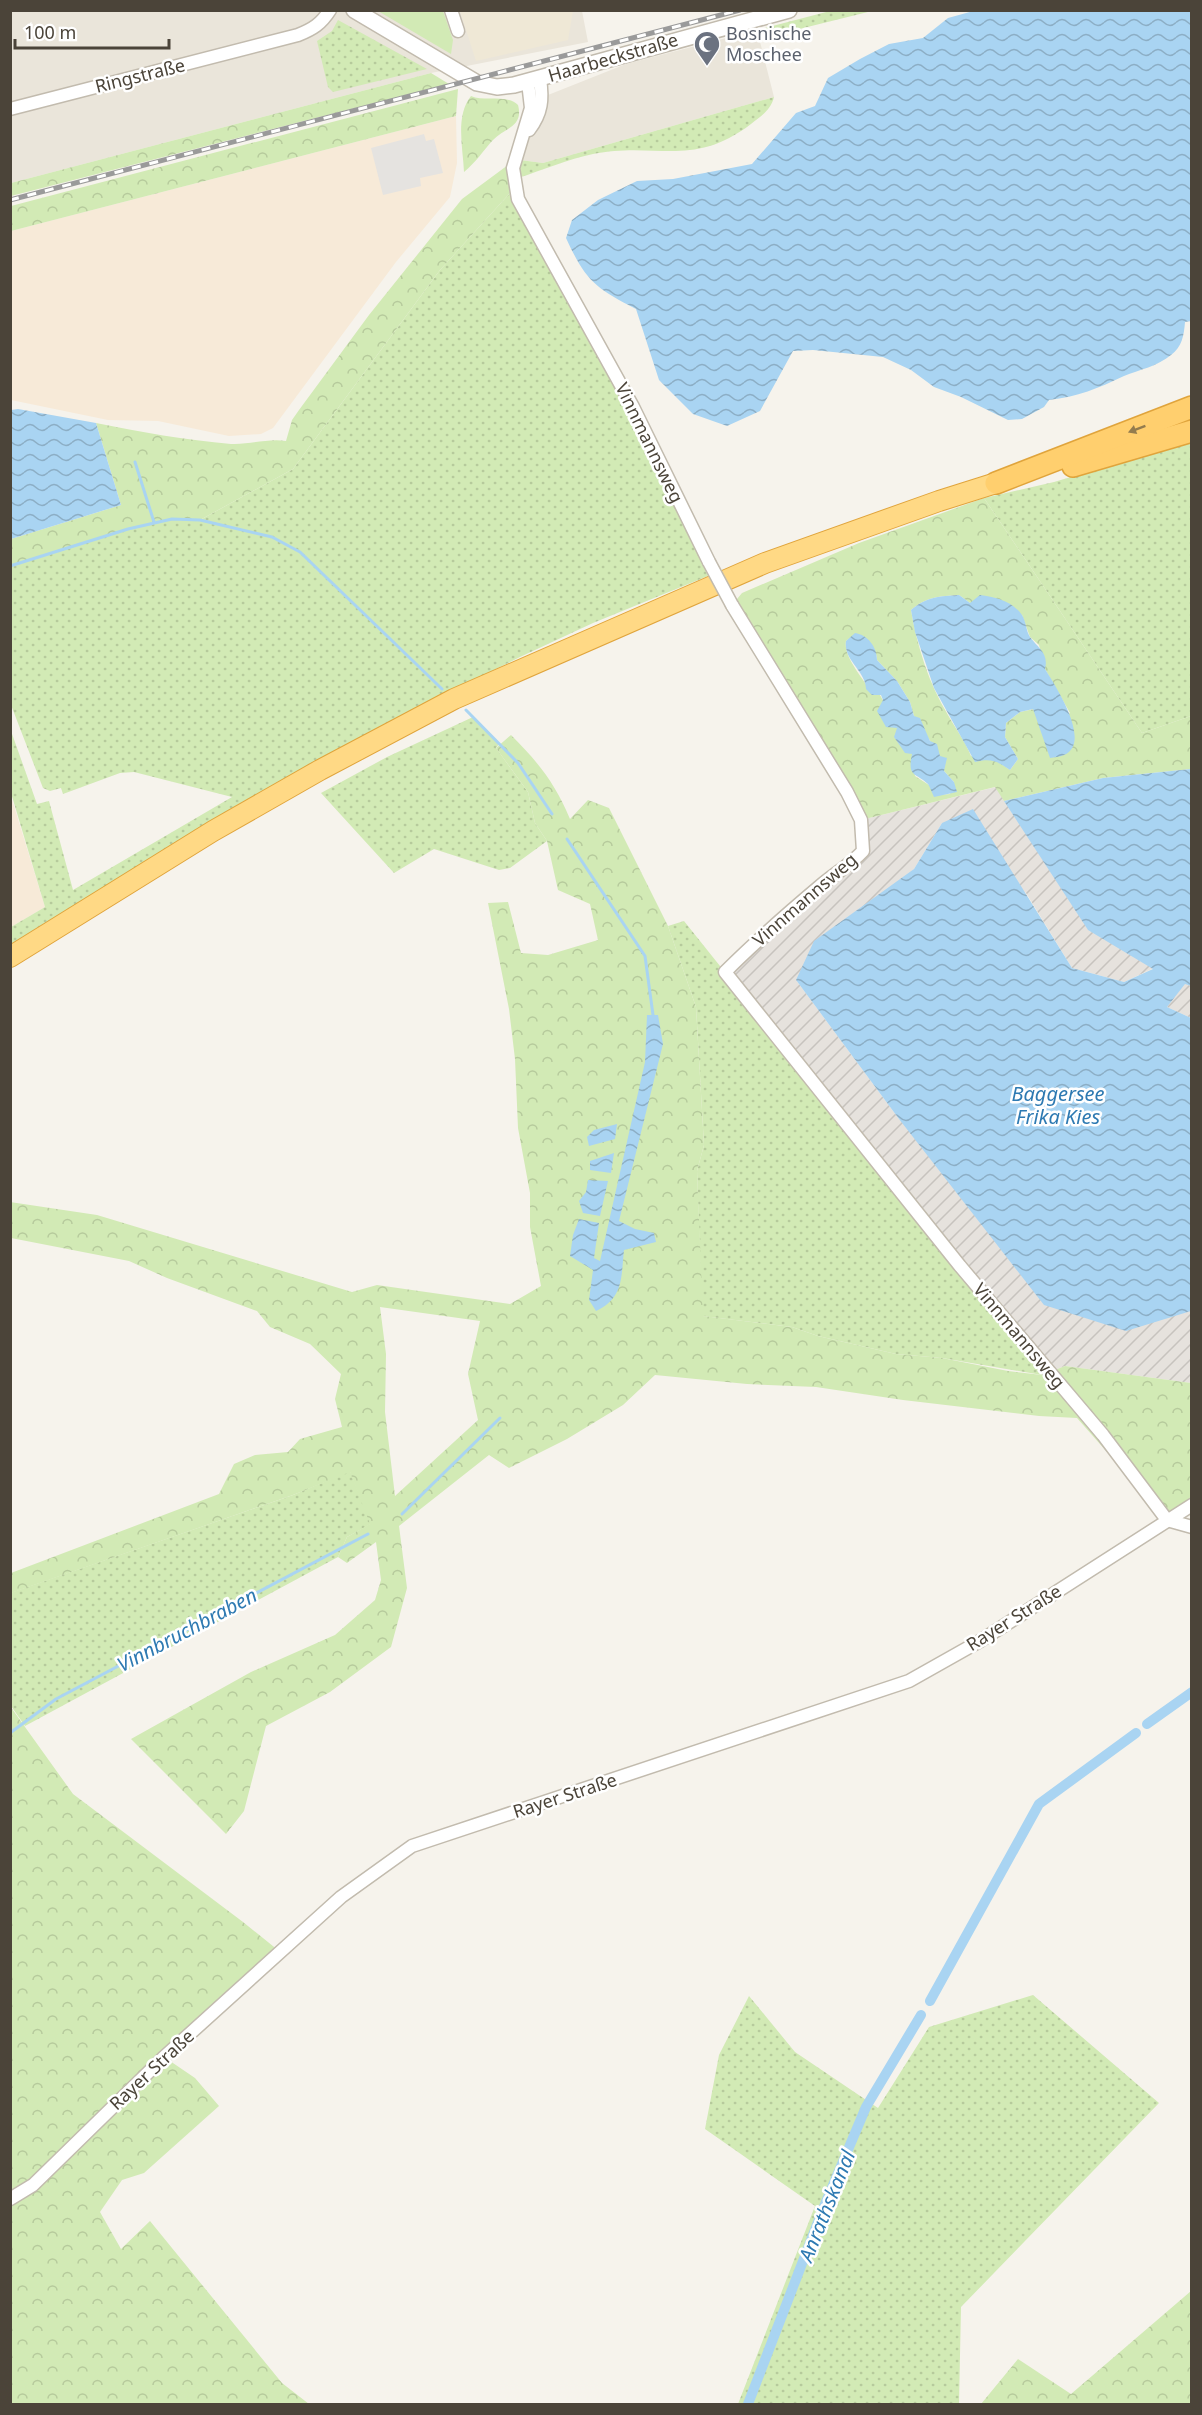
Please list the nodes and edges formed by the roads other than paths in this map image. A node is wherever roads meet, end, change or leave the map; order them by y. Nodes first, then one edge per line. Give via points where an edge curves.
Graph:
1 (330, 10) edge
2 (354, 10) edge
3 (451, 10) edge
4 (789, 10) edge
5 (458, 31) dead end
6 (534, 80) junction
7 (10, 109) edge
8 (1191, 407) edge
9 (1191, 431) edge
10 (996, 483) junction
11 (10, 957) edge
12 (1191, 1505) edge
13 (1167, 1520) junction
14 (1191, 1527) edge
15 (10, 2199) edge

1 - 7 street, Ringstraße via 313,30 298,35
2 - 6 street, Haarbeckstraße via 482,85 496,87
3 - 5 street
4 - 6 street, Haarbeckstraße
6 - 13 street, Vinnmannsweg, bridge via 542,94 541,109 524,135 513,168 518,199 633,407 732,605 861,820 863,850 725,972 960,1266 1103,1435
8 -> 10 highway
9 - 10 highway via 1041,476
10 - 11 highway via 765,563 454,699 213,831
12 - 13 street, Rayer Straße
13 - 14 street
13 - 15 street, Rayer Straße via 980,1641 909,1681 412,1846 341,1897 163,2058 33,2185

